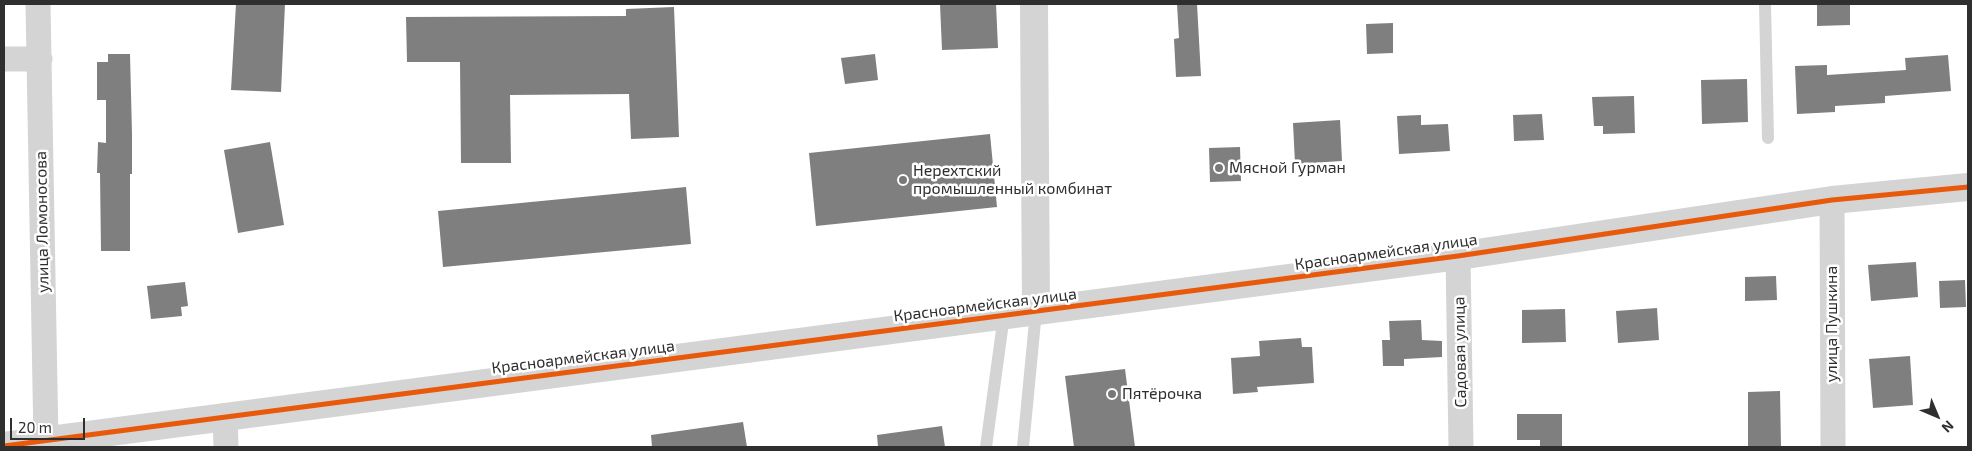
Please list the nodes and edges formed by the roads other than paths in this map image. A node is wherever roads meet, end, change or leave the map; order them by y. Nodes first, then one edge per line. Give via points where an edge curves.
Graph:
1 (38, 4) edge
2 (1034, 4) edge
3 (1765, 4) edge
4 (4, 59) edge
5 (40, 59) junction
6 (1768, 138) dead end
7 (1968, 187) edge
8 (1832, 200) junction
9 (1458, 256) junction
10 (1036, 311) junction
11 (1004, 315) junction
12 (225, 416) junction
13 (46, 440) junction
14 (4, 446) edge
15 (226, 447) edge
16 (986, 447) edge
17 (1023, 447) edge
18 (1461, 447) edge
19 (1833, 447) edge

1 - 5 street, улица Ломоносова
2 - 10 street
3 - 6 lane
4 - 5 street
5 - 13 street, улица Ломоносова
7 - 8 street, Красноармейская улица
8 - 9 street, Красноармейская улица
8 - 19 street, улица Пушкина
9 - 10 street, Красноармейская улица
9 - 18 street, Садовая улица
10 - 11 street, Красноармейская улица
10 - 17 lane
11 - 12 street, Красноармейская улица
11 - 16 lane
12 - 13 street, Красноармейская улица
12 - 15 street
13 - 14 street, Красноармейская улица

